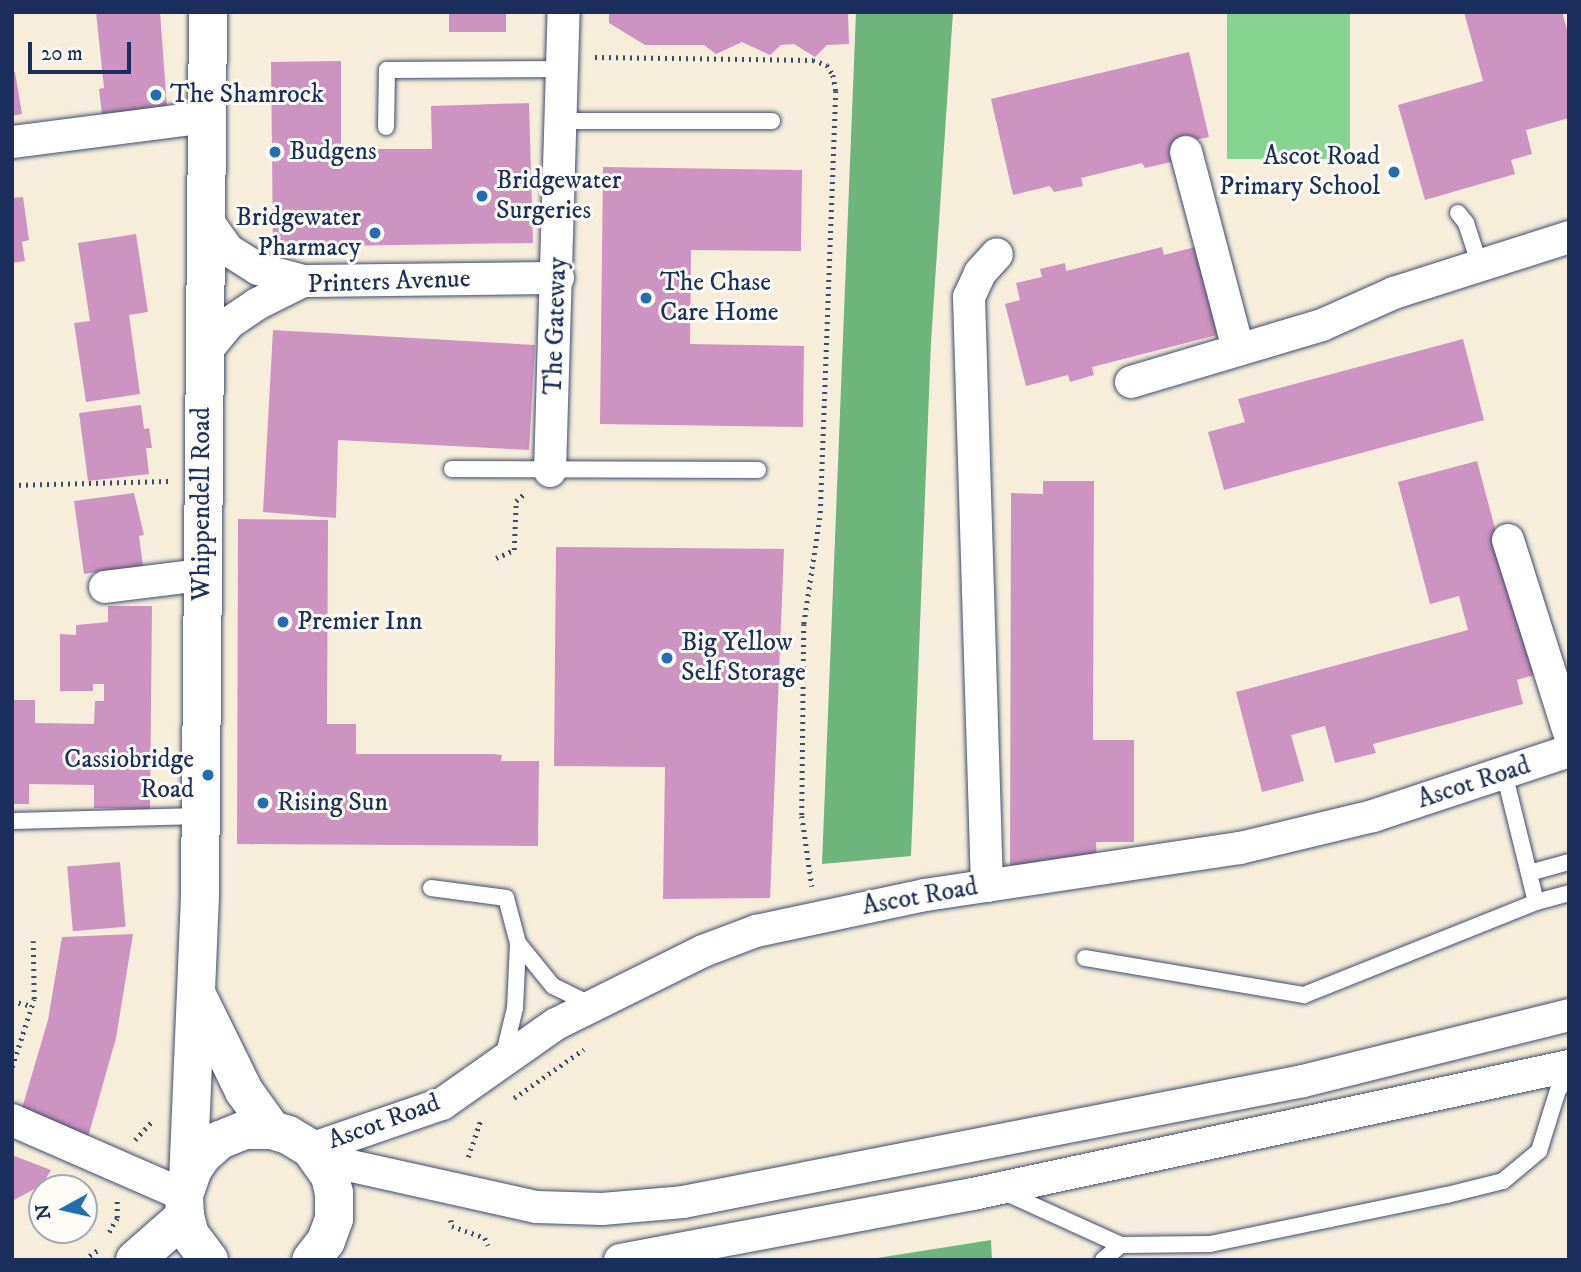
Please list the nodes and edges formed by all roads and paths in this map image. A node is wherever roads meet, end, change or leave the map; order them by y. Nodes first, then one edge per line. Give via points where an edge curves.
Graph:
1 (208, 12) edge
2 (564, 12) edge
3 (564, 69) junction
4 (207, 117) junction
5 (562, 121) junction
6 (772, 121) dead end
7 (386, 127) dead end
8 (12, 142) edge
9 (1186, 152) dead end
10 (1458, 213) dead end
11 (204, 216) junction
12 (1569, 237) edge
13 (997, 254) dead end
14 (1480, 266) junction
15 (558, 278) junction
16 (303, 281) junction
17 (1238, 349) junction
18 (203, 355) junction
19 (1131, 382) dead end
20 (452, 469) dead end
21 (758, 470) dead end
22 (550, 471) junction
23 (202, 479) junction
24 (12, 485) edge
25 (1508, 540) dead end
26 (496, 558) dead end
27 (202, 575) junction
28 (105, 587) dead end
29 (1569, 732) edge
30 (1569, 751) edge
31 (1504, 773) junction
32 (201, 816) junction
33 (12, 821) edge
34 (1569, 862) edge
35 (1529, 873) junction
36 (987, 886) junction
37 (431, 888) dead end
38 (1569, 893) edge
39 (815, 897) dead end
40 (1536, 902) junction
41 (33, 941) dead end
42 (518, 943) junction
43 (1085, 958) dead end
44 (197, 995) junction
45 (12, 1001) edge
46 (592, 1005) junction
47 (32, 1006) junction
48 (1569, 1015) edge
49 (570, 1060) dead end
50 (502, 1061) junction
51 (1569, 1066) edge
52 (12, 1067) edge
53 (1569, 1077) edge
54 (510, 1100) dead end
55 (155, 1107) dead end
56 (491, 1112) dead end
57 (12, 1120) edge
58 (272, 1130) junction
59 (316, 1154) junction
60 (465, 1167) dead end
61 (124, 1169) junction
62 (996, 1189) junction
63 (186, 1198) junction
64 (451, 1215) dead end
65 (488, 1245) dead end
66 (1121, 1245) junction
67 (84, 1260) edge
68 (135, 1260) edge
69 (209, 1260) edge
70 (311, 1260) edge
71 (620, 1260) edge
72 (1103, 1260) edge

1 - 4 street, Whippendell Road
2 - 3 street, The Gateway
3 - 5 street, The Gateway
3 - 7 lane via 387,70
3 - 39 path via 600,55 813,61 827,65 833,75 820,518 804,624 802,816
4 - 8 street
4 - 11 street, Whippendell Road
5 - 6 lane
5 - 15 street, The Gateway
9 - 17 street
10 - 14 lane via 1466,223
11 - 16 street via 228,250 258,269
11 - 18 street, Whippendell Road
12 - 14 street
13 - 36 street via 980,273 969,297
14 - 17 street via 1394,293 1322,325
15 - 16 street, Printers Avenue
15 - 22 street, The Gateway
16 - 18 street, Printers Avenue via 229,323
17 - 19 street
18 - 23 street, Whippendell Road
20 - 22 lane
21 - 22 lane
22 - 26 path via 516,501 514,550
23 - 24 path
23 - 27 street, Whippendell Road
25 - 29 street
27 - 28 street
27 - 32 street, Whippendell Road
30 - 31 street, Ascot Road
31 - 35 lane
31 - 36 street, Ascot Road via 1373,816 1240,848
32 - 33 lane
32 - 44 street, Whippendell Road
34 - 35 lane
35 - 40 lane
36 - 46 street, Ascot Road via 756,931 703,951
37 - 42 lane via 506,898
38 - 40 lane
40 - 43 lane via 1304,995
41 - 47 path
42 - 46 lane via 553,986
42 - 50 lane via 515,1008
44 - 58 street, Whippendell Road via 244,1091
44 - 63 street, Whippendell Road
45 - 47 path
46 - 50 street, Ascot Road
47 - 52 path
48 - 59 street, Ascot Road via 1303,1081 683,1202 602,1209 537,1207
49 - 54 path
50 - 59 street, Ascot Road via 442,1104
51 - 62 street
53 - 66 lane via 1558,1090 1539,1151 1503,1181 1210,1244
55 - 61 path via 153,1120 137,1136
56 - 60 path via 481,1118
57 - 61 street
58 - 59 street
58 - 63 street via 245,1130 220,1140 202,1156
59 - 70 street via 334,1193 334,1219 326,1241
61 - 63 street
61 - 67 path via 117,1217 98,1252
62 - 66 lane
62 - 71 street
63 - 68 street
63 - 69 street via 190,1235
64 - 65 path via 452,1226 485,1238
66 - 72 lane

